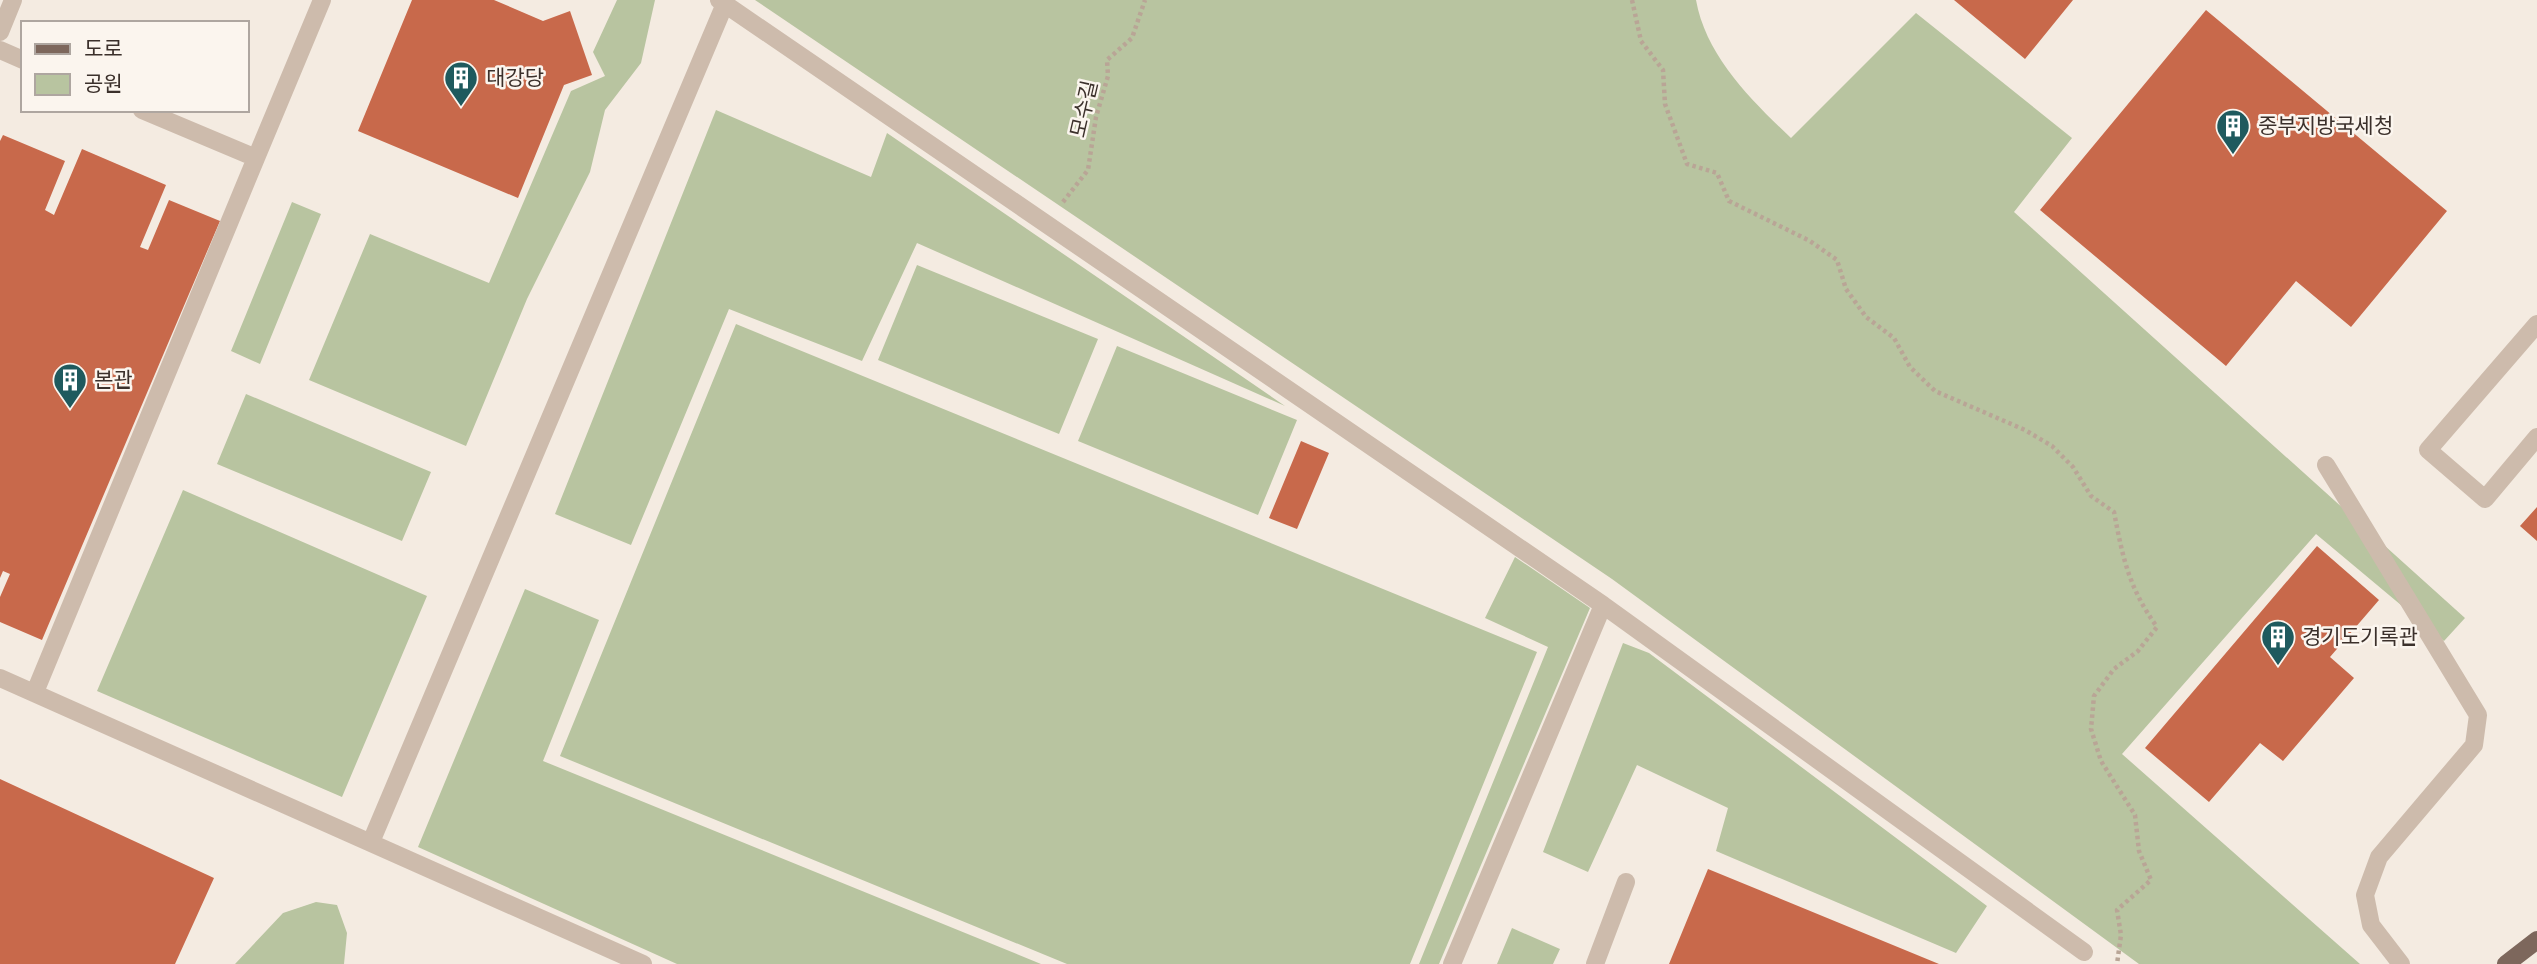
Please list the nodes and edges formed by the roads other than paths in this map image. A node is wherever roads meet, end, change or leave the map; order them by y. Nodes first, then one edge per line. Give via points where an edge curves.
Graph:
1 (13, 0) edge
2 (322, 0) edge
3 (722, 3) edge
4 (0, 32) edge
5 (0, 50) edge
6 (21, 59) edge
7 (147, 112) edge
8 (256, 158) junction
9 (2537, 324) edge
10 (2537, 437) edge
11 (2326, 465) dead end
12 (1603, 605) junction
13 (0, 678) edge
14 (35, 692) junction
15 (371, 842) junction
16 (1626, 882) dead end
17 (2537, 940) edge
18 (2084, 952) dead end
19 (643, 964) edge
20 (1452, 964) edge
21 (1595, 964) edge
22 (2400, 964) edge
23 (2506, 964) edge

1 - 4 lane
2 - 8 lane
3 - 12 lane
3 - 15 lane
5 - 6 lane
7 - 8 lane
8 - 14 lane
9 - 10 lane via 2428,450 2485,499
11 - 22 lane via 2478,715 2474,745 2379,857 2365,895 2371,925
12 - 18 lane
12 - 20 lane
13 - 14 lane
14 - 15 lane
15 - 19 lane
16 - 21 lane
17 - 23 main road

